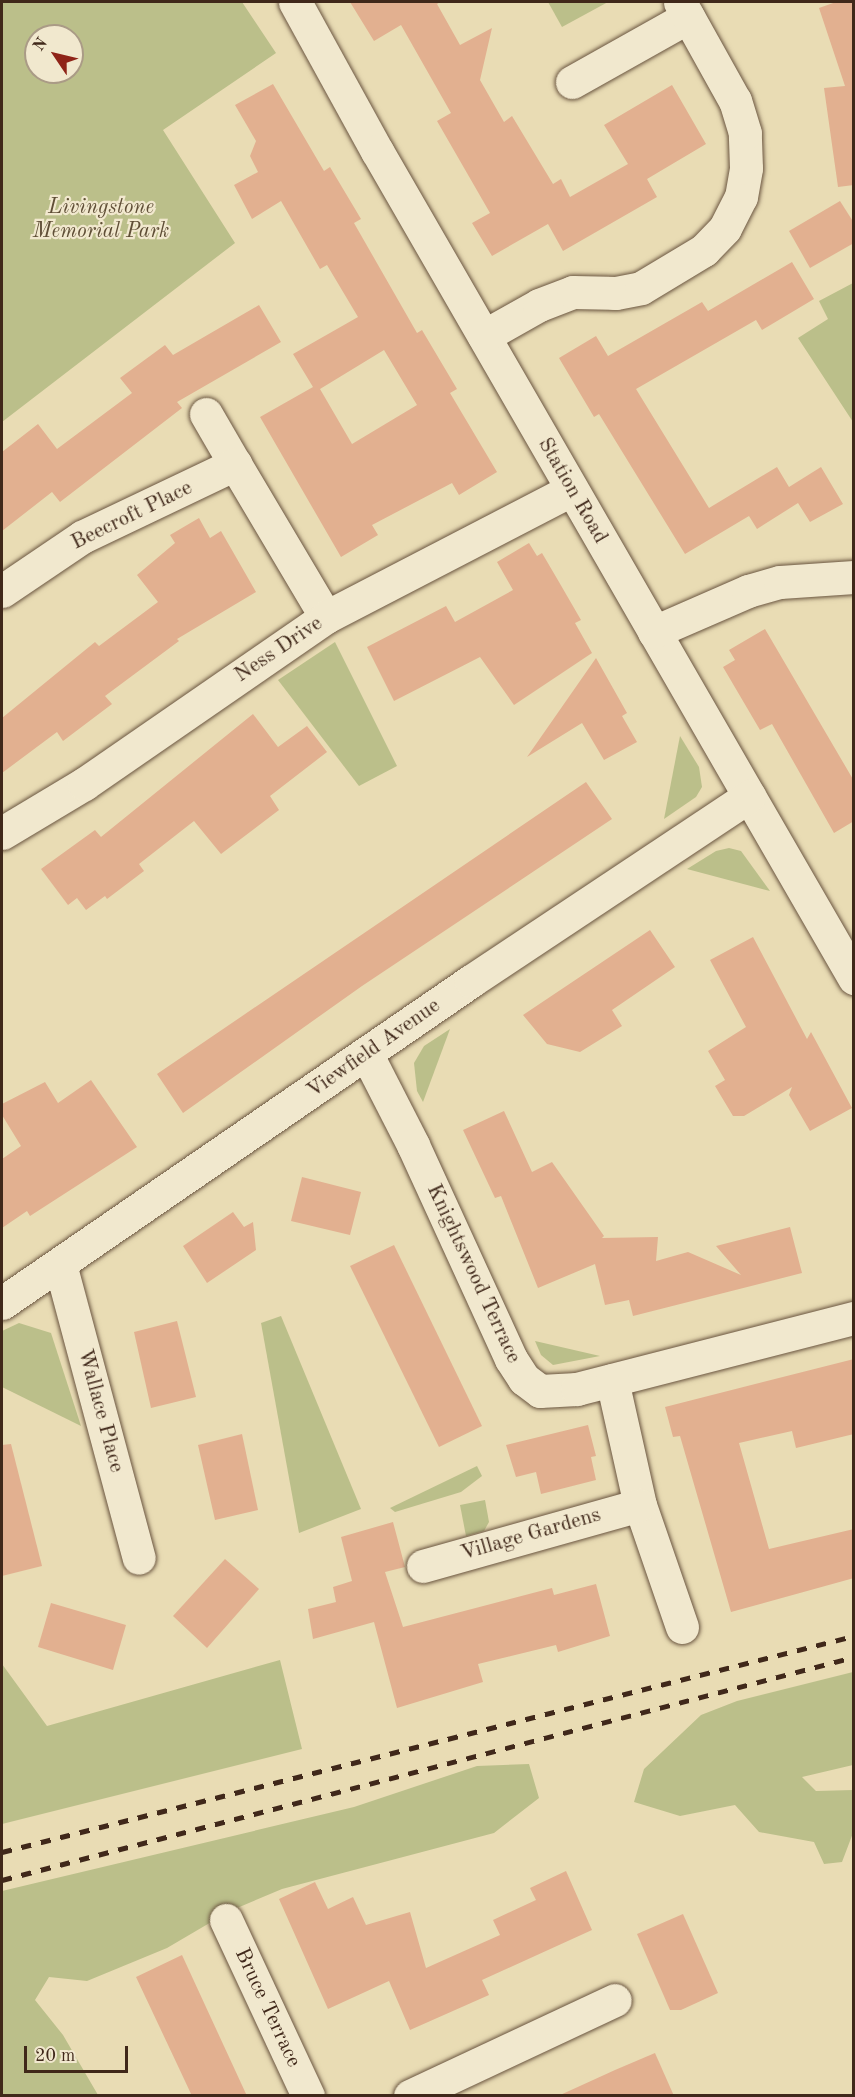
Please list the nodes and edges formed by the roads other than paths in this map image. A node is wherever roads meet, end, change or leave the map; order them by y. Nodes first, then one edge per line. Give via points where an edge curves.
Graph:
1 (295, 2) edge
2 (684, 9) edge
3 (572, 82) dead end
4 (484, 336) junction
5 (206, 414) dead end
6 (235, 464) junction
7 (571, 490) junction
8 (854, 578) edge
9 (2, 591) edge
10 (326, 617) junction
11 (654, 632) junction
12 (749, 796) junction
13 (2, 833) edge
14 (854, 978) edge
15 (367, 1055) junction
16 (60, 1264) junction
17 (2, 1303) edge
18 (854, 1318) edge
19 (612, 1380) junction
20 (639, 1505) junction
21 (139, 1558) dead end
22 (423, 1566) dead end
23 (682, 1626) dead end
24 (226, 1920) dead end
25 (615, 2000) dead end
26 (308, 2096) edge
27 (410, 2096) edge

1 - 4 street, Station Road
2 - 3 street
2 - 4 street via 735,101 745,133 747,168 741,197 725,228 704,250 641,288 616,293 573,292 539,305
4 - 7 street, Station Road
5 - 6 street
6 - 9 street, Beecroft Place via 82,537
6 - 10 street
7 - 10 street, Ness Drive
7 - 11 street, Station Road
8 - 11 street via 780,582 714,603
10 - 13 street, Ness Drive via 84,783
11 - 12 street, Station Road
12 - 14 street, Station Road
12 - 15 street, Viewfield Avenue
15 - 16 street, Viewfield Avenue
15 - 19 street, Knightswood Terrace via 524,1379 540,1390 556,1393
16 - 17 street, Viewfield Avenue
16 - 21 street, Wallace Place
18 - 19 street, Knightswood Terrace
19 - 20 street
20 - 22 street, Village Gardens
20 - 23 street
24 - 26 street, Bruce Terrace
25 - 27 street

